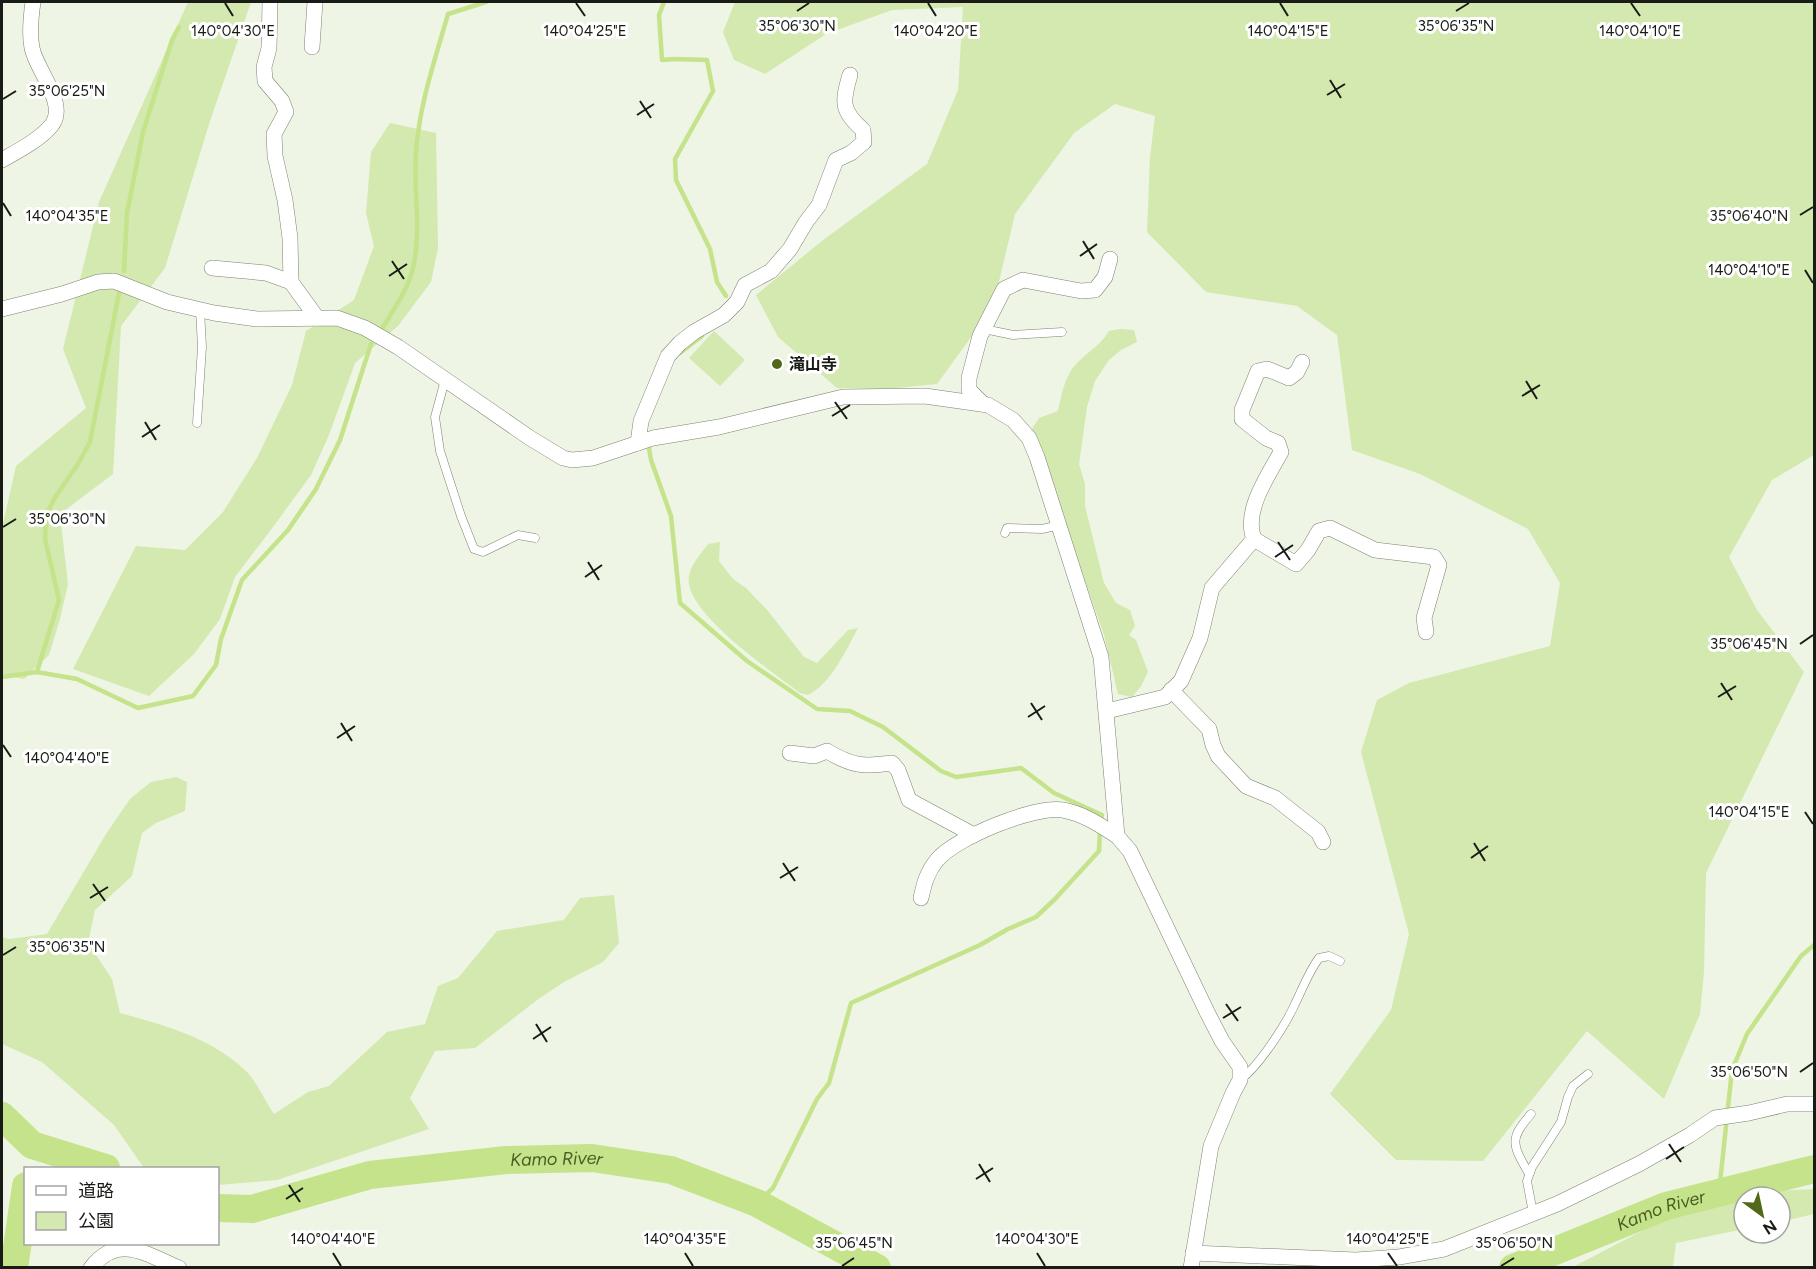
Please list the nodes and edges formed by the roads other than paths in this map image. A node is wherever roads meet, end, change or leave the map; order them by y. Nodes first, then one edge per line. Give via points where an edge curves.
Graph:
1 (33, 2) edge
2 (270, 2) edge
3 (315, 2) edge
4 (312, 47) dead end
5 (850, 75) dead end
6 (2, 160) edge
7 (1110, 259) dead end
8 (212, 268) dead end
9 (291, 282) junction
10 (2, 309) edge
11 (200, 310) junction
12 (317, 318) junction
13 (984, 329) junction
14 (1062, 332) dead end
15 (1302, 363) dead end
16 (445, 380) junction
17 (983, 404) junction
18 (197, 423) dead end
19 (645, 441) junction
20 (1060, 525) junction
21 (1005, 533) dead end
22 (535, 538) dead end
23 (1254, 539) junction
24 (1426, 632) dead end
25 (1172, 690) junction
26 (1107, 711) junction
27 (790, 753) dead end
28 (974, 835) junction
29 (1117, 836) junction
30 (1323, 842) dead end
31 (921, 898) dead end
32 (1340, 961) dead end
33 (1588, 1074) dead end
34 (1240, 1080) junction
35 (1815, 1104) edge
36 (1531, 1114) dead end
37 (1529, 1174) junction
38 (1533, 1213) junction
39 (1192, 1260) edge
40 (91, 1268) edge
41 (179, 1268) edge

1 - 6 street via 32,49 53,94 57,113 52,125
2 - 9 street via 264,68 265,81 286,112 274,134 290,238
3 - 4 street
5 - 19 street via 843,98 849,117 863,130 864,142 836,160 819,205 771,271 745,285 737,302 724,315 694,332 668,356 641,421
7 - 13 street via 1105,277 1095,290 1023,280 1004,289
8 - 9 street via 266,273
9 - 12 street
10 - 11 street via 114,281
11 - 12 street via 257,319
11 - 18 lane
12 - 16 street via 337,318 365,328
13 - 14 lane via 1013,335
13 - 17 street via 969,378 969,390
15 - 23 street via 1288,378 1267,369 1258,371 1242,410 1242,419 1278,443 1281,452 1254,506
16 - 19 street via 563,458 593,458
16 - 22 lane via 435,417 440,451 474,549 483,552 518,535
17 - 19 street via 925,396 843,396 718,428
17 - 20 street via 1013,420 1029,438
20 - 21 lane via 1007,528
20 - 26 street via 1101,657
23 - 24 street via 1296,564 1319,531 1330,528 1375,550 1434,557 1439,565 1424,618
23 - 25 street via 1212,588 1200,638 1181,681
25 - 26 street via 1165,696
25 - 30 street via 1209,729 1218,756 1246,786 1275,798 1318,832
26 - 29 street
27 - 28 street via 814,756 827,751 867,767 892,764 909,800
28 - 29 street via 1010,819 1049,809 1084,816
28 - 31 street via 938,859 925,878
29 - 34 street via 1130,851 1207,1012 1240,1067
32 - 34 lane via 1329,956 1319,958 1254,1070
33 - 37 lane via 1573,1086 1561,1122
34 - 39 street via 1211,1146
35 - 38 street via 1787,1104 1715,1118 1639,1164
36 - 37 lane via 1515,1135 1517,1153
37 - 38 lane
38 - 39 street via 1444,1249 1400,1257
40 - 41 street via 107,1252 120,1248 137,1250

